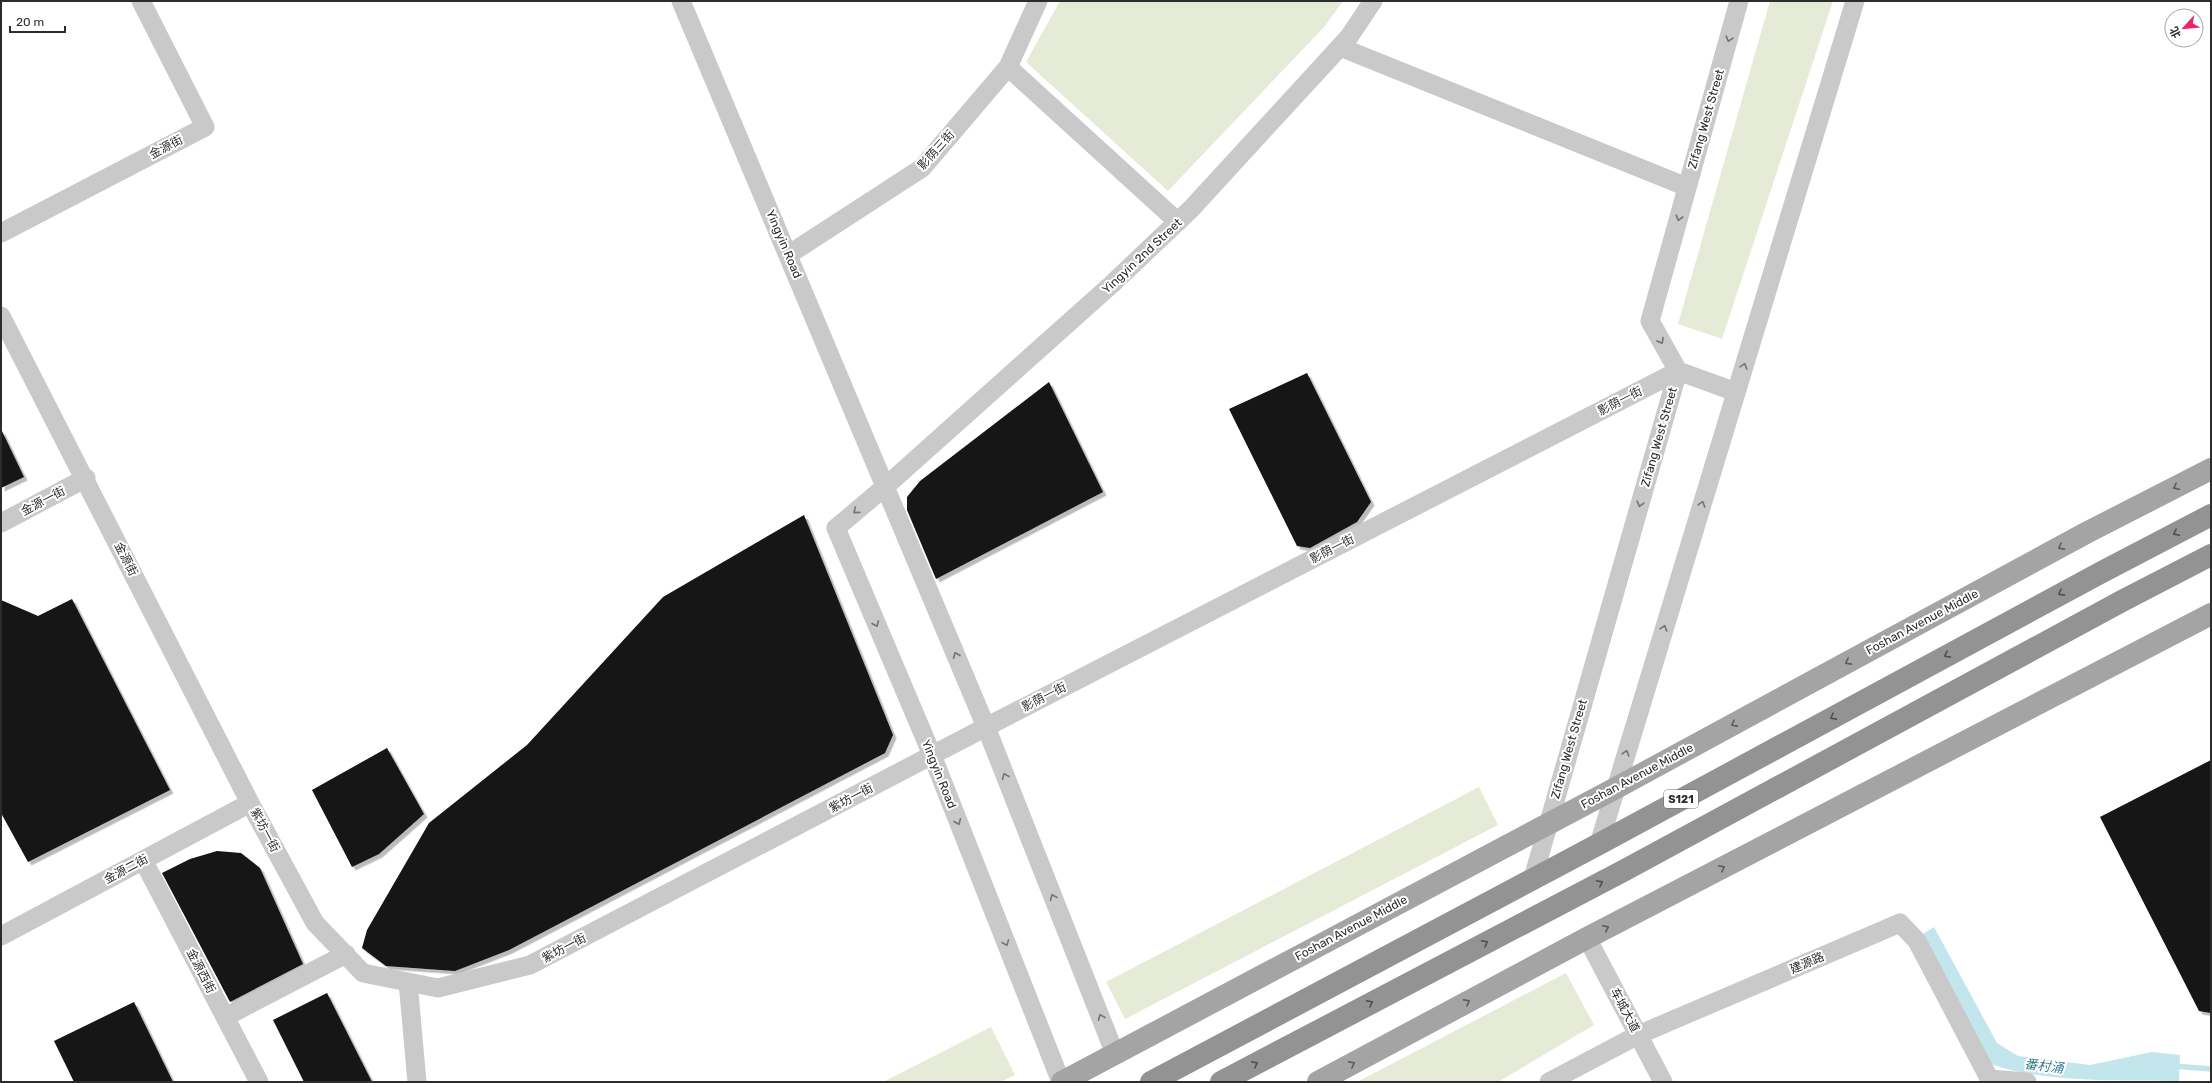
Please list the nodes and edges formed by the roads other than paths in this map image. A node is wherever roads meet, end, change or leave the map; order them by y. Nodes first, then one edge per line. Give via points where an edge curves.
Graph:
1 (141, 1) edge
2 (681, 1) edge
3 (1038, 1) edge
4 (1373, 1) edge
5 (1739, 1) edge
6 (1855, 1) edge
7 (1340, 47) junction
8 (1008, 67) junction
9 (1688, 187) junction
10 (1178, 222) junction
11 (1, 233) edge
12 (788, 255) junction
13 (1, 316) edge
14 (1678, 371) junction
15 (1736, 392) junction
16 (2211, 469) edge
17 (86, 478) junction
18 (886, 486) junction
19 (2211, 515) edge
20 (1, 523) edge
21 (2211, 555) edge
22 (2211, 614) edge
23 (986, 727) junction
24 (932, 755) junction
25 (1616, 788) junction
26 (250, 802) junction
27 (1548, 823) junction
28 (1599, 844) junction
29 (143, 860) junction
30 (1533, 878) junction
31 (1, 936) edge
32 (1587, 938) junction
33 (346, 954) junction
34 (408, 982) junction
35 (225, 1017) junction
36 (1638, 1035) junction
37 (1115, 1054) junction
38 (1990, 1080) edge
39 (259, 1082) edge
40 (417, 1082) edge
41 (1062, 1082) edge
42 (1151, 1082) edge
43 (1221, 1082) edge
44 (1318, 1082) edge
45 (1549, 1082) edge
46 (1662, 1082) edge
47 (2027, 1082) edge

1 - 11 street, 金源街 via 205,127
2 - 12 street, Yingyin Road
3 - 8 street, 影荫三街
4 - 7 street, Yingyin 2nd Street
5 -> 9 street, Zifang West Street
15 -> 6 street
7 - 9 street
7 - 10 street, Yingyin 2nd Street
8 - 10 street
8 - 12 street, 影荫三街 via 922,168
9 -> 14 street, Zifang West Street via 1650,321
10 - 18 street, Yingyin 2nd Street
12 - 18 street, Yingyin Road
13 - 17 street, 金源街
14 - 15 street
14 - 23 street, 影荫一街
14 -> 27 street, Zifang West Street
25 -> 15 street
16 -> 25 main road, Foshan Avenue Middle via 2086,533
17 - 20 street, 金源一街
17 - 26 street, 金源街
23 -> 18 street, Yingyin Road
18 -> 24 street, Yingyin Road via 836,528
19 -> 28 highway, S121
43 -> 21 highway via 1625,870
32 -> 22 main road
23 - 24 street, 影荫一街
37 -> 23 street, Yingyin Road
24 - 34 street, 紫坊一街 via 530,965 438,988
24 -> 41 street, Yingyin Road
25 - 27 main road, Foshan Avenue Middle
25 - 28 street
26 - 29 street, 金源二街
26 - 33 street, 紫坊一街 via 315,923
27 - 30 street, Zifang West Street
27 - 37 main road, Foshan Avenue Middle
28 - 30 highway, S121
29 - 31 street, 金源二街
29 - 35 street, 金源西街
30 - 42 highway, S121
32 - 36 street, 车城大道
44 -> 32 main road
33 - 34 street, 紫坊一街 via 364,973
33 - 35 street
34 - 40 street
35 - 39 street, 金源西街
36 - 38 street, 建源路 via 1900,923 1917,941
36 - 45 street, 建源路
36 - 46 street, 车城大道
37 - 41 main road, Foshan Avenue Middle
38 - 47 street

